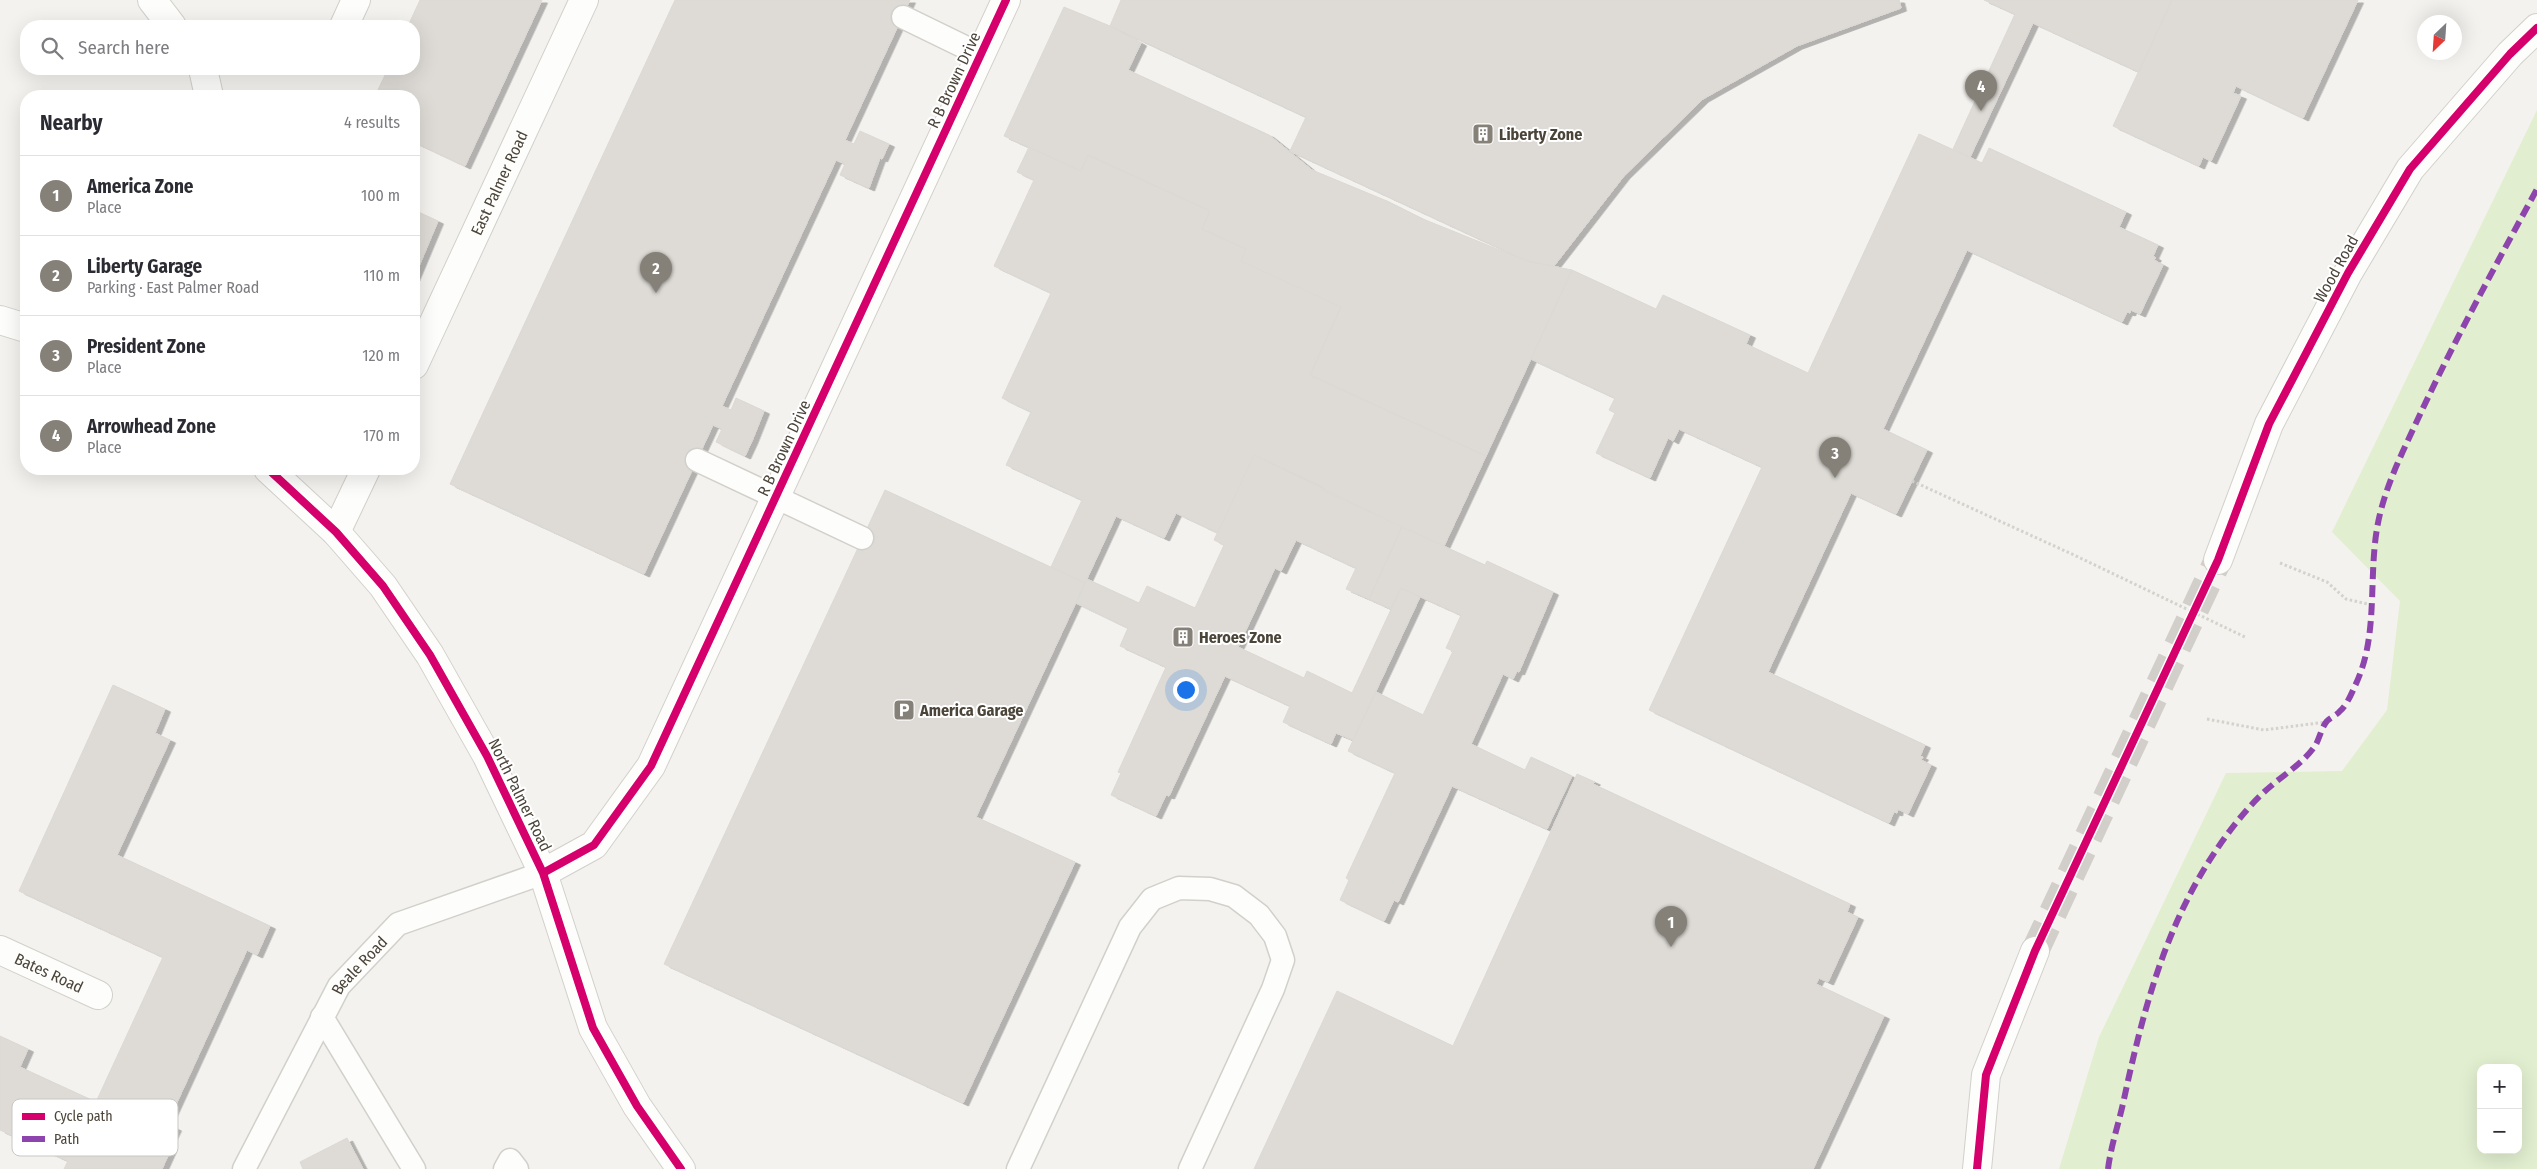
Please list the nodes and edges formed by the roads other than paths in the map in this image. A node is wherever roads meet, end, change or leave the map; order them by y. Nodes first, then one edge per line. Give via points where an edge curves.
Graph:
1 (152, 0) edge
2 (356, 0) edge
3 (584, 0) edge
4 (1006, 0) edge
5 (903, 16) dead end
6 (167, 20) edge
7 (347, 20) edge
8 (2537, 28) edge
9 (981, 55) junction
10 (204, 75) edge
11 (208, 90) edge
12 (0, 320) edge
13 (20, 326) edge
14 (420, 352) edge
15 (696, 460) dead end
16 (274, 475) edge
17 (363, 475) edge
18 (776, 497) junction
19 (336, 532) junction
20 (862, 538) dead end
21 (2218, 560) tunnel mouth
22 (543, 873) junction
23 (0, 950) edge
24 (2035, 951) tunnel mouth
25 (98, 995) dead end
26 (322, 1017) junction
27 (244, 1169) edge
28 (414, 1169) edge
29 (505, 1169) edge
30 (517, 1169) edge
31 (681, 1169) edge
32 (1018, 1169) edge
33 (1190, 1169) edge
34 (1977, 1169) edge

1 - 6 street
2 - 7 street
3 - 14 street, East Palmer Road
4 - 9 street, R B Brown Drive
5 - 9 lane
8 - 21 street, Wood Road via 2510,54 2410,169 2352,265 2269,424
9 - 18 street, R B Brown Drive
10 - 11 street
12 - 13 street
15 - 18 lane
16 - 19 street, North Palmer Road
17 - 19 street
18 - 20 lane
18 - 22 street, R B Brown Drive via 651,766 594,845
19 - 22 street, North Palmer Road via 383,586 430,656 487,756
22 - 26 lane, Beale Road via 398,924 338,986
22 - 31 street, North Palmer Road via 593,1028 637,1106
23 - 25 street, Bates Road
24 - 34 street via 1986,1075
26 - 27 lane, Beale Road
26 - 28 lane
29 - 30 lane via 510,1160
32 - 33 lane via 1130,927 1152,899 1179,888 1210,889 1234,896 1259,915 1275,936 1283,960 1273,989

